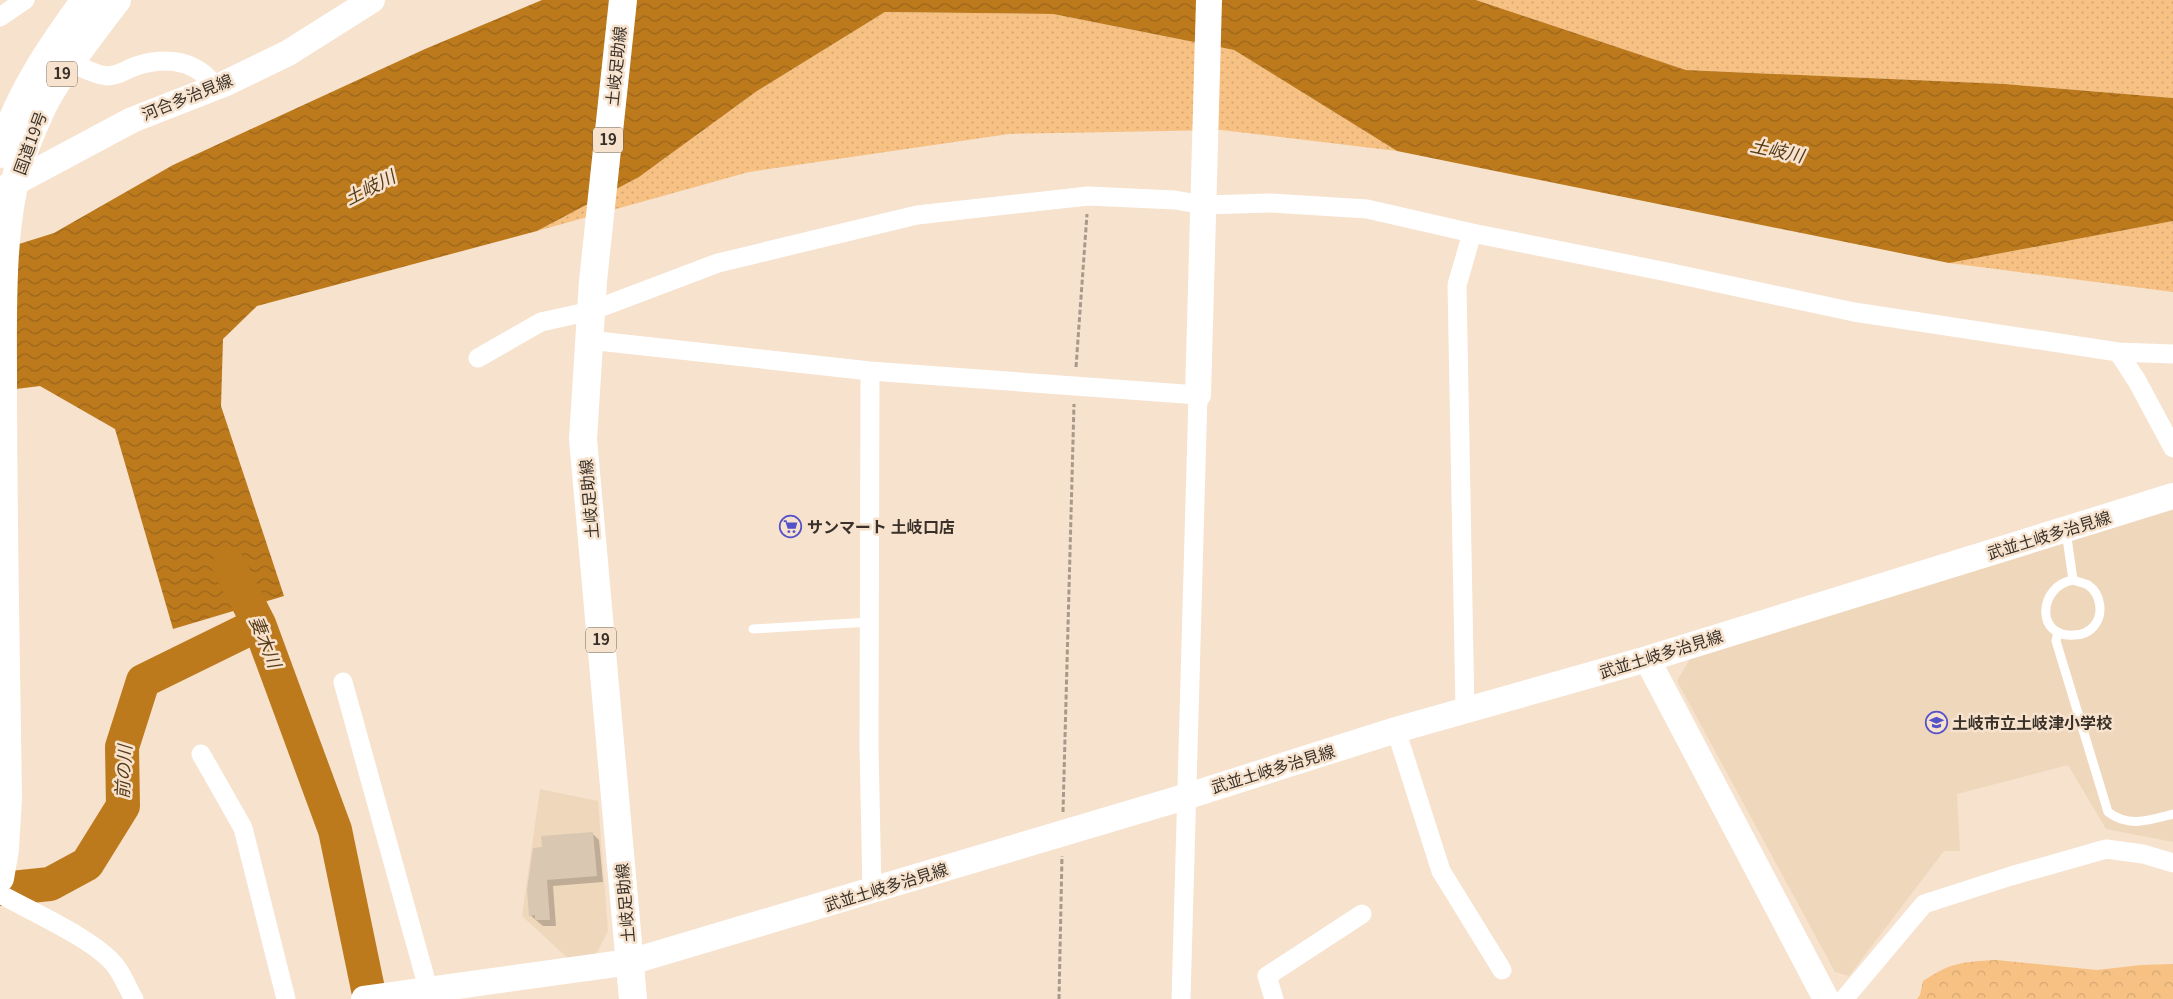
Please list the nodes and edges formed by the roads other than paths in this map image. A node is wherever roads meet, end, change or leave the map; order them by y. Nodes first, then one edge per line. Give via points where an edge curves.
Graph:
1 (25, 0) edge
2 (85, 0) edge
3 (117, 0) edge
4 (623, 0) edge
5 (1209, 0) edge
6 (369, 1) edge
7 (0, 17) edge
8 (70, 62) junction
9 (216, 87) junction
10 (11, 155) edge
11 (0, 191) edge
12 (1204, 199) junction
13 (1472, 233) junction
14 (591, 311) junction
15 (589, 340) junction
16 (2118, 352) junction
17 (2173, 354) edge
18 (478, 358) dead end
19 (870, 371) junction
20 (1198, 395) junction
21 (2173, 448) edge
22 (2173, 496) edge
23 (2066, 530) junction
24 (2073, 580) junction
25 (870, 622) junction
26 (754, 629) dead end
27 (2058, 632) junction
28 (1647, 659) junction
29 (343, 682) dead end
30 (1465, 711) junction
31 (1396, 730) junction
32 (201, 754) dead end
33 (1188, 796) junction
34 (2173, 814) edge
35 (2173, 862) edge
36 (0, 878) edge
37 (872, 891) junction
38 (0, 894) edge
39 (1362, 914) dead end
40 (630, 962) junction
41 (1502, 970) dead end
42 (427, 994) edge
43 (134, 999) edge
44 (286, 999) edge
45 (364, 999) edge
46 (633, 999) edge
47 (1181, 999) edge
48 (1274, 999) edge
49 (1826, 999) edge
50 (1844, 999) edge

1 - 7 street
2 - 10 main road, 国道19号 / 19 via 53,43 9,123
3 - 8 main road, 国道19号 / 19
4 - 14 main road, 土岐足助線 / 19
5 - 12 main road
6 - 9 main road, 河合多治見線 via 288,52
8 - 9 street via 106,76 120,75 153,62 177,61 207,75
8 - 10 main road, 国道19号 / 19
9 - 11 main road, 河合多治見線 via 132,120
10 - 36 main road, 国道19号 / 19 via 4,277 3,438 8,798
12 - 13 street via 1367,209
12 - 14 street via 1088,196 917,215 718,263
12 - 20 main road
13 - 16 street via 1854,312
13 - 30 street via 1457,285
14 - 15 main road, 土岐足助線 / 19
14 - 18 street via 541,322
15 - 19 street
15 - 40 main road, 土岐足助線 / 19 via 583,439
16 - 17 street
16 - 21 street
19 - 20 street
19 - 25 street
20 - 33 street
22 - 23 main road, 武並土岐多治見線
23 - 24 lane
23 - 28 main road, 武並土岐多治見線
24 - 27 lane via 2055,588 2048,600 2045,615 2049,625
24 - 27 lane via 2088,585 2095,592 2101,609 2099,618 2088,632 2080,635
25 - 26 lane
25 - 37 street
27 - 34 lane via 2056,641 2108,812 2116,819 2132,823
28 - 30 main road, 武並土岐多治見線
28 - 49 main road
29 - 42 street
30 - 31 main road, 武並土岐多治見線
31 - 33 main road, 武並土岐多治見線
31 - 41 street via 1441,871
32 - 44 street via 243,828
33 - 37 main road, 武並土岐多治見線
33 - 47 street
35 - 50 street via 2106,849 1924,904
37 - 40 main road, 武並土岐多治見線
38 - 43 street via 104,954 117,967
39 - 48 street via 1267,976
40 - 42 main road, 武並土岐多治見線
40 - 46 main road, 土岐足助線 / 19
42 - 45 main road, 武並土岐多治見線

